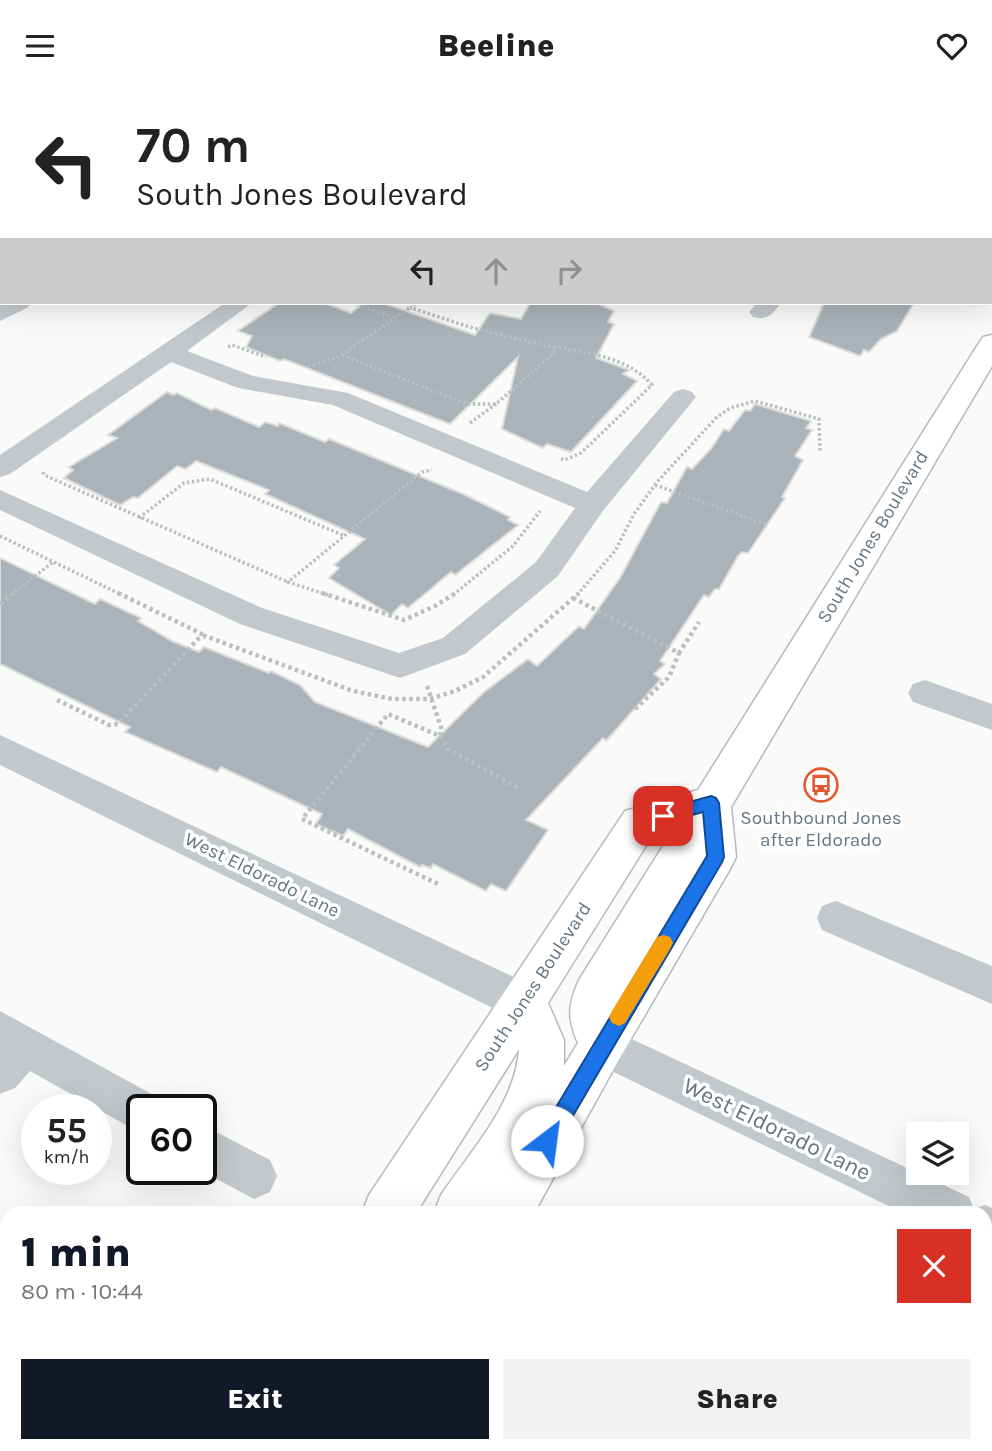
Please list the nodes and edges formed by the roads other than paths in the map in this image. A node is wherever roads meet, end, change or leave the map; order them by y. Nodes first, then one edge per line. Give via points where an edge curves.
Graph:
1 (16, 305) edge
2 (237, 305) edge
3 (0, 314) edge
4 (992, 343) edge
5 (169, 352) junction
6 (683, 397) dead end
7 (0, 468) edge
8 (0, 499) edge
9 (592, 505) junction
10 (925, 693) dead end
11 (992, 717) edge
12 (0, 749) edge
13 (711, 803) junction
14 (836, 918) dead end
15 (992, 985) edge
16 (523, 1002) junction
17 (602, 1045) junction
18 (9, 1050) edge
19 (126, 1105) edge
20 (217, 1155) edge
21 (254, 1176) dead end
22 (392, 1206) edge
23 (464, 1206) edge
24 (510, 1206) edge
25 (938, 1206) edge

1 - 3 street
2 - 5 street
4 - 13 main road, South Jones Boulevard
5 - 7 street
5 - 9 street via 247,383 340,398
6 - 9 street
8 - 9 street via 251,616 400,666 454,646 547,569
10 - 11 street
12 - 16 street, West Eldorado Lane
13 - 16 main road, South Jones Boulevard via 639,823
13 - 17 main road via 716,857
14 - 15 street
16 - 22 main road, South Jones Boulevard
16 - 23 main road via 536,1025 541,1067 515,1127
17 - 24 main road
17 - 25 street, West Eldorado Lane
18 - 19 street
20 - 21 street

